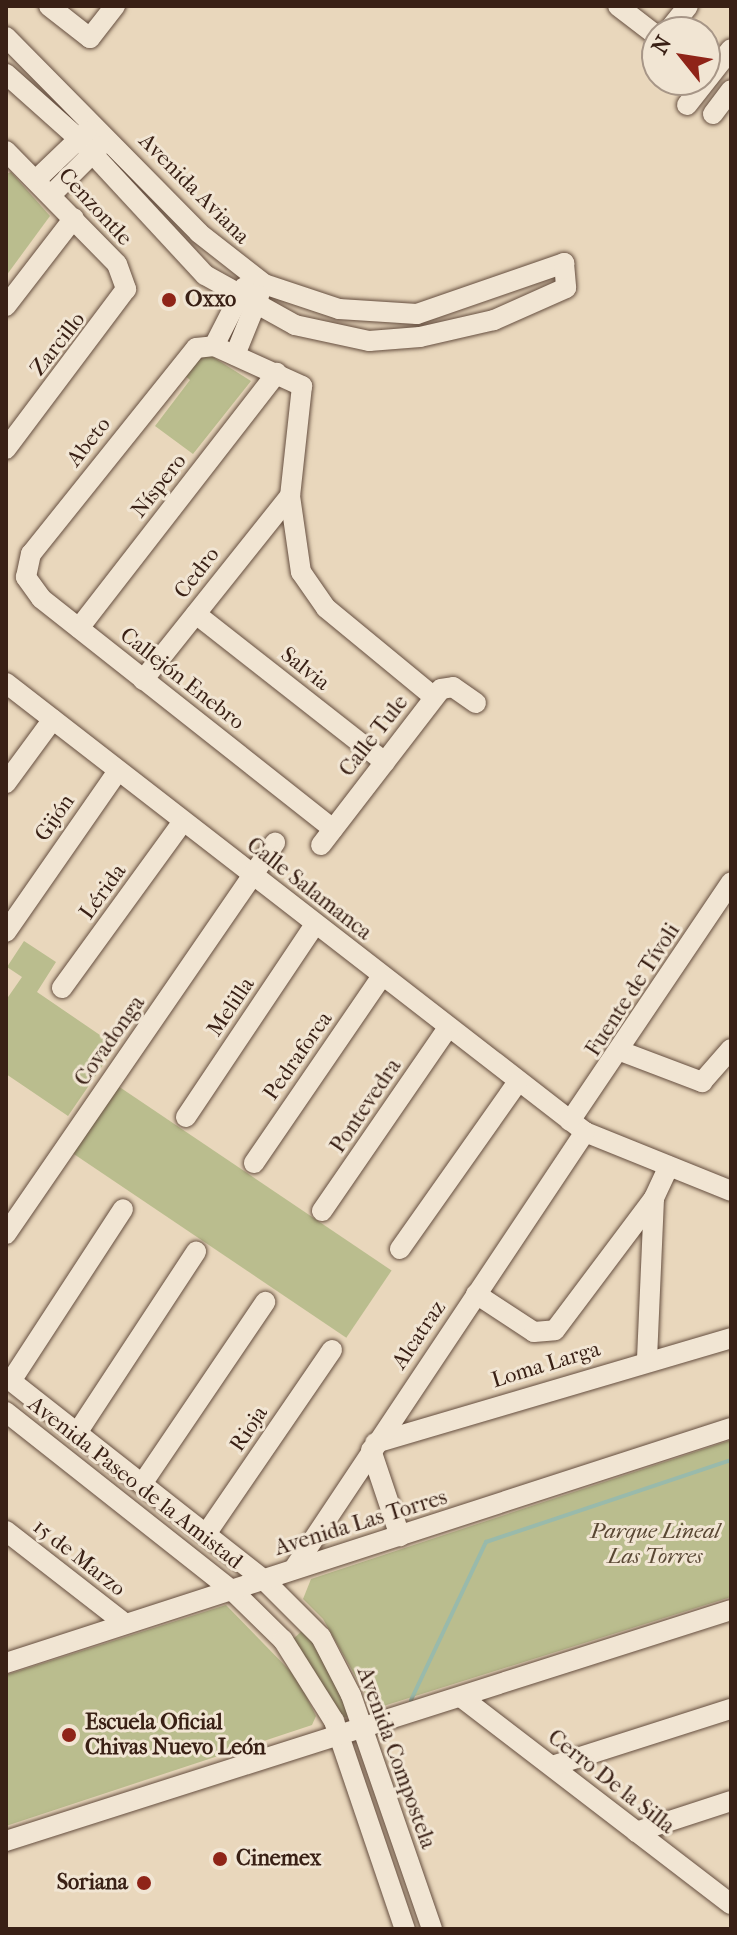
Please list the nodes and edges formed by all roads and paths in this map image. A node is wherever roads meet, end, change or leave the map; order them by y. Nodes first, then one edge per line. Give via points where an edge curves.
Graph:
1 (49, 6) edge
2 (115, 6) edge
3 (618, 6) edge
4 (641, 31) edge
5 (6, 37) edge
6 (731, 49) edge
7 (6, 74) edge
8 (731, 90) edge
9 (687, 105) dead end
10 (713, 114) dead end
11 (102, 130) junction
12 (86, 146) junction
13 (8, 156) edge
14 (37, 179) junction
15 (52, 194) junction
16 (74, 218) junction
17 (257, 280) junction
18 (247, 302) junction
19 (119, 305) joint
20 (6, 306) edge
21 (214, 346) junction
22 (235, 355) junction
23 (277, 373) junction
24 (6, 449) edge
25 (290, 496) junction
26 (31, 554) joint
27 (196, 614) junction
28 (79, 628) junction
29 (143, 680) junction
30 (6, 683) edge
31 (434, 697) junction
32 (476, 703) dead end
33 (53, 719) junction
34 (385, 762) junction
35 (117, 772) junction
36 (6, 783) edge
37 (182, 823) junction
38 (327, 837) joint
39 (275, 843) dead end
40 (253, 876) junction
41 (731, 882) edge
42 (315, 924) junction
43 (6, 932) edge
44 (382, 976) junction
45 (62, 988) dead end
46 (448, 1028) junction
47 (731, 1049) edge
48 (623, 1052) junction
49 (517, 1083) junction
50 (186, 1117) dead end
51 (578, 1126) junction
52 (254, 1163) dead end
53 (669, 1166) junction
54 (731, 1191) edge
55 (654, 1198) junction
56 (123, 1209) dead end
57 (322, 1211) dead end
58 (6, 1234) edge
59 (400, 1249) dead end
60 (196, 1252) dead end
61 (476, 1294) junction
62 (265, 1302) dead end
63 (731, 1338) edge
64 (332, 1350) dead end
65 (647, 1359) junction
66 (8, 1379) edge
67 (6, 1412) edge
68 (731, 1428) edge
69 (77, 1433) junction
70 (373, 1446) junction
71 (142, 1484) junction
72 (6, 1531) edge
73 (206, 1534) junction
74 (400, 1536) junction
75 (295, 1567) junction
76 (263, 1579) junction
77 (234, 1592) junction
78 (731, 1610) edge
79 (123, 1622) junction
80 (6, 1645) edge
81 (14, 1660) edge
82 (461, 1697) junction
83 (731, 1709) edge
84 (362, 1729) junction
85 (339, 1736) junction
86 (552, 1766) junction
87 (731, 1801) edge
88 (636, 1832) junction
89 (6, 1841) edge
90 (727, 1898) edge
91 (405, 1929) edge
92 (432, 1929) edge

1 - 2 street via 90,38
3 - 4 street
5 - 11 street, Avenida Aviana
6 - 9 street
7 - 12 street
8 - 10 street
11 - 12 street
11 - 17 street, Avenida Aviana
12 - 14 street
12 - 15 street
12 - 18 street via 190,261
13 - 14 street, Cenzontle
14 - 15 street, Cenzontle
15 - 16 street, Cenzontle
16 - 19 street, Cenzontle via 122,273
16 - 20 street
17 - 18 street
17 - 18 street, Avenida Aviana via 339,309 417,314 564,263 566,288 471,328 389,341 320,333
18 - 21 street
18 - 22 street
19 - 24 street, Zarcillo
21 - 22 street
21 - 26 street, Abeto via 184,359
22 - 23 street
23 - 25 street via 298,382 305,399
23 - 28 street, Níspero
25 - 27 street, Cedro
25 - 31 street via 296,557 312,592
26 - 28 street, Callejón Enebro via 25,565 33,588
27 - 29 street, Cedro
27 - 34 street, Salvia
28 - 29 street, Callejón Enebro
29 - 38 street, Callejón Enebro
30 - 33 street, Calle Salamanca
31 - 32 street, Calle Tule via 450,686
31 - 34 street, Calle Tule
33 - 35 street, Calle Salamanca
33 - 36 street
34 - 38 street, Calle Tule
35 - 37 street, Calle Salamanca
35 - 43 street, Gijón
37 - 40 street, Calle Salamanca
37 - 45 street, Lérida
39 - 40 street, Covadonga
40 - 42 street, Calle Salamanca
40 - 58 street, Covadonga
41 - 48 street, Fuente de Tívoli
42 - 44 street, Calle Salamanca
42 - 50 street, Melilla
44 - 46 street, Calle Salamanca
44 - 52 street, Pedraforca
46 - 49 street, Calle Salamanca
46 - 57 street, Pontevedra
47 - 48 street via 702,1082
48 - 51 street, Fuente de Tívoli
49 - 51 street, Calle Salamanca
49 - 59 street
51 - 53 street, Calle Salamanca
51 - 61 street, Alcatraz
53 - 54 street, Calle Salamanca
53 - 55 street
55 - 61 street via 555,1330 534,1332
55 - 65 street
56 - 66 street
60 - 69 street
61 - 70 street, Alcatraz
62 - 71 street
63 - 65 street, Loma Larga
64 - 73 street, Rioja
65 - 70 street, Loma Larga
66 - 69 street, Avenida Paseo de la Amistad
67 - 77 street, Avenida Paseo de la Amistad
68 - 74 street, Avenida Las Torres
69 - 71 street, Avenida Paseo de la Amistad
70 - 74 street
70 - 75 street, Alcatraz
71 - 73 street, Avenida Paseo de la Amistad
72 - 79 street, 15 de Marzo
73 - 76 street, Avenida Paseo de la Amistad
74 - 75 street, Avenida Las Torres
75 - 76 street, Avenida Las Torres
76 - 77 street, Avenida Las Torres
76 - 84 street, Avenida Compostela via 321,1637
77 - 79 street, Avenida Las Torres
77 - 85 street, Avenida Compostela via 298,1660
78 - 82 street
79 - 81 street, Avenida Las Torres
80 - 81 street
82 - 84 street
82 - 86 street, Cerro De la Silla
83 - 86 street
84 - 85 street
84 - 92 street, Avenida Compostela
85 - 89 street
85 - 91 street, Avenida Compostela
86 - 88 street, Cerro De la Silla
87 - 88 street
88 - 90 street, Cerro De la Silla

